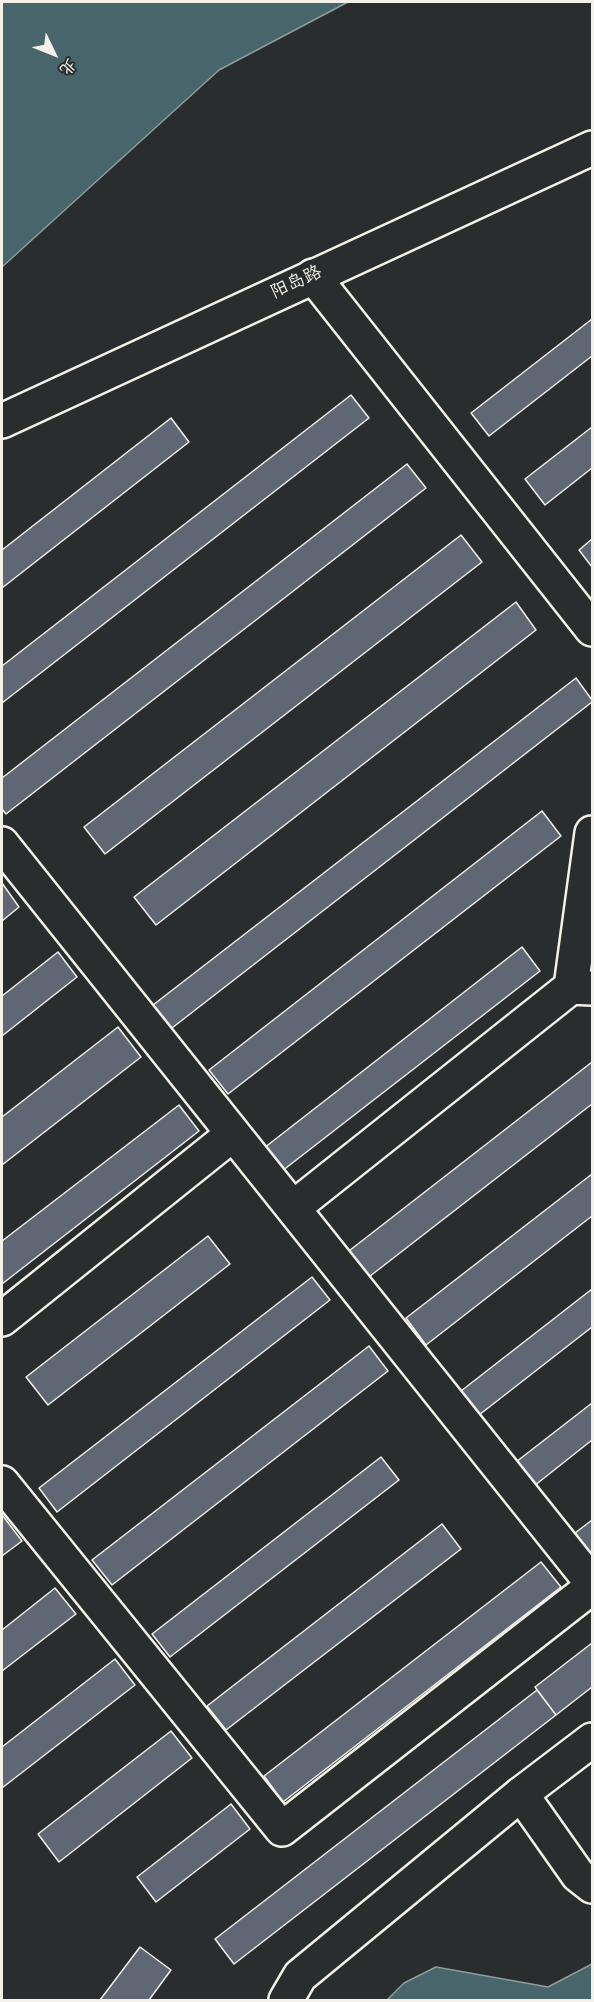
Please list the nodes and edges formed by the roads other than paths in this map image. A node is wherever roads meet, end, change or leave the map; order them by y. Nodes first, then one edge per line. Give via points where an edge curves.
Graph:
1 (592, 148) edge
2 (314, 276) junction
3 (2, 421) edge
4 (592, 629) edge
5 (592, 833) edge
6 (2, 844) edge
7 (582, 988) edge
8 (233, 1134) junction
9 (293, 1208) junction
10 (2, 1319) edge
11 (2, 1483) edge
12 (592, 1585) edge
13 (592, 1740) edge
14 (521, 1794) junction
15 (592, 1886) edge
16 (286, 2001) edge

1 - 2 street, 阳岛路
2 - 3 street, 阳岛路
2 - 4 street
5 - 7 street
6 - 8 street
7 - 9 street
8 - 9 street
8 - 10 street
9 - 12 street
11 - 12 street via 282,1829
13 - 14 street
14 - 15 street via 578,1875
14 - 16 street via 300,1976

